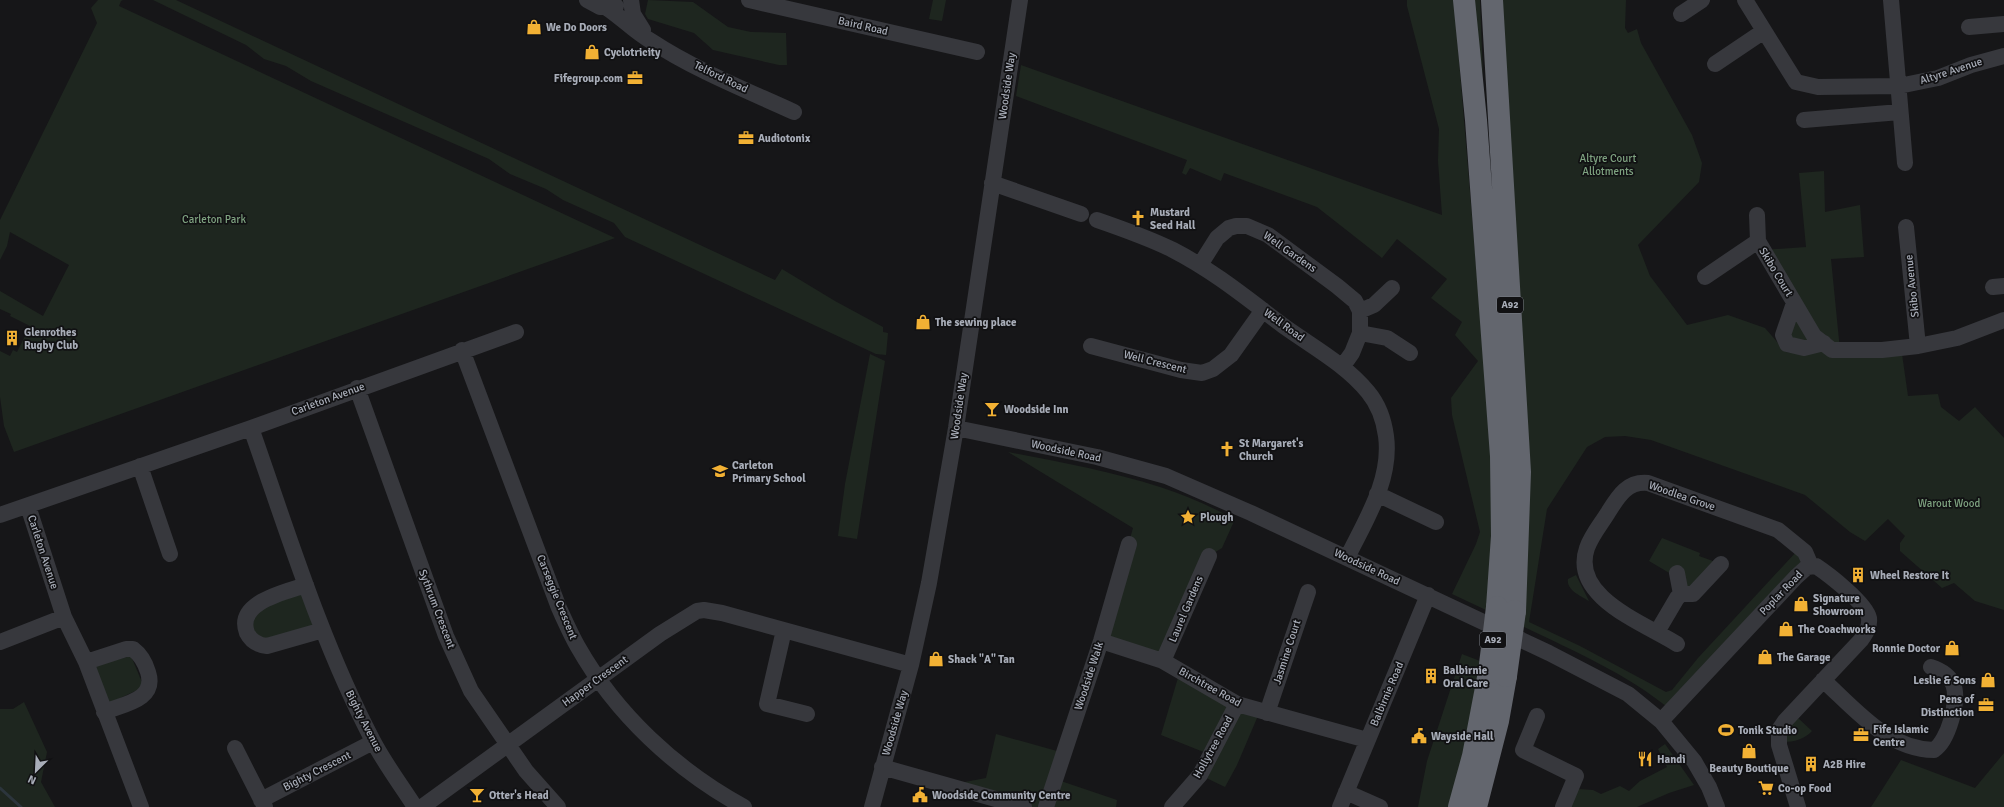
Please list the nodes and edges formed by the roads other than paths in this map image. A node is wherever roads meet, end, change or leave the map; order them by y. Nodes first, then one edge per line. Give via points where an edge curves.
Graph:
1 (587, 0) edge
2 (625, 0) edge
3 (631, 0) edge
4 (749, 0) edge
5 (1020, 0) edge
6 (1464, 0) edge
7 (1492, 0) edge
8 (1702, 0) edge
9 (1745, 0) edge
10 (1891, 0) edge
11 (606, 8) junction
12 (1681, 14) dead end
13 (2004, 24) edge
14 (1969, 27) dead end
15 (1764, 31) junction
16 (649, 40) junction
17 (977, 52) dead end
18 (2004, 56) edge
19 (1715, 64) dead end
20 (1899, 86) junction
21 (794, 112) dead end
22 (1900, 112) junction
23 (1804, 120) dead end
24 (1905, 163) dead end
25 (992, 183) junction
26 (1081, 214) dead end
27 (1757, 215) dead end
28 (1097, 220) dead end
29 (1906, 226) dead end
30 (1758, 241) junction
31 (1200, 265) junction
32 (1705, 277) dead end
33 (1392, 288) dead end
34 (1794, 303) junction
35 (1263, 310) junction
36 (1360, 311) junction
37 (2004, 320) edge
38 (516, 332) dead end
39 (1360, 334) junction
40 (1824, 343) junction
41 (1091, 346) dead end
42 (1918, 346) junction
43 (462, 350) junction
44 (1410, 353) dead end
45 (1342, 367) junction
46 (357, 388) junction
47 (251, 428) junction
48 (956, 428) junction
49 (140, 466) junction
50 (1377, 494) junction
51 (28, 506) junction
52 (0, 515) edge
53 (1436, 522) dead end
54 (1129, 544) dead end
55 (170, 554) dead end
56 (1209, 556) dead end
57 (1347, 558) junction
58 (1721, 564) dead end
59 (1811, 566) junction
60 (1677, 573) dead end
61 (306, 585) junction
62 (1308, 592) dead end
63 (1681, 594) junction
64 (1428, 595) junction
65 (1506, 609) junction
66 (64, 617) junction
67 (323, 630) junction
68 (784, 630) junction
69 (1657, 632) junction
70 (1101, 641) junction
71 (0, 642) edge
72 (1677, 644) dead end
73 (1163, 661) junction
74 (86, 662) junction
75 (911, 665) junction
76 (1931, 667) dead end
77 (1497, 674) junction
78 (599, 679) junction
79 (1824, 680) junction
80 (1237, 704) junction
81 (104, 712) junction
82 (1267, 713) junction
83 (807, 714) dead end
84 (1537, 716) dead end
85 (1661, 721) junction
86 (1367, 740) junction
87 (373, 742) junction
88 (508, 744) junction
89 (234, 748) dead end
90 (882, 767) junction
91 (1346, 792) junction
92 (263, 803) edge
93 (141, 807) edge
94 (415, 807) edge
95 (422, 807) edge
96 (558, 807) edge
97 (744, 807) edge
98 (872, 807) edge
99 (1024, 807) edge
100 (1046, 807) edge
101 (1172, 807) edge
102 (1340, 807) edge
103 (1380, 807) edge
104 (1458, 807) edge
105 (1476, 807) edge
106 (1563, 807) edge
107 (1717, 807) edge
108 (1798, 807) edge

1 - 11 street, Telford Road
2 - 11 street via 616,6
3 - 16 street, Telford Road via 633,14
4 - 17 street, Baird Road
5 - 25 street, Woodside Way
6 - 65 highway, A92 via 1502,456 1502,536
7 - 65 highway, A92 via 1520,472
8 - 12 street
9 - 15 street
10 - 20 street
11 - 16 street, Telford Road
13 - 14 street
15 - 19 street
15 - 20 street, Altyre Avenue via 1796,82 1818,87
16 - 21 street, Telford Road via 672,54
18 - 20 street, Altyre Avenue via 1938,78
20 - 22 street
22 - 23 street
22 - 24 street
25 - 26 street
25 - 48 street, Woodside Way
27 - 30 street, Skibo Court
28 - 31 street, Well Road via 1172,249
29 - 42 street, Skibo Avenue
30 - 32 street, Skibo Court
30 - 34 street, Skibo Court
31 - 35 street, Well Road
31 - 36 street, Well Gardens via 1223,232 1236,226 1257,229 1347,293
33 - 36 street via 1374,305
34 - 40 street via 1814,336
34 - 40 street via 1783,335 1787,344 1804,348
35 - 41 street, Well Crescent via 1231,355 1214,369 1202,373 1181,370
35 - 45 street, Well Road
36 - 39 street
37 - 42 street via 1957,338
38 - 43 street, Carleton Avenue
39 - 44 street via 1387,338
39 - 45 street
40 - 42 street via 1832,350 1882,350
43 - 46 street, Carleton Avenue
43 - 78 street, Carseggie Crescent via 559,608 578,646
45 - 50 street, Well Road via 1370,394 1383,421 1387,453 1385,470
46 - 47 street, Carleton Avenue
46 - 88 street, Sythrum Crescent via 446,636 471,691
47 - 49 street, Carleton Avenue
47 - 61 street, Bighty Avenue
48 - 57 street, Woodside Road via 1097,457 1160,473
48 - 75 street, Woodside Way via 930,576
49 - 51 street, Carleton Avenue
49 - 55 street
50 - 53 street
50 - 57 street, Well Road
51 - 52 street
51 - 66 street, Carleton Avenue
54 - 70 street, Woodside Walk
56 - 73 street, Laurel Gardens
57 - 64 street, Woodside Road
58 - 63 street via 1693,594
59 - 69 street, Woodlea Grove via 1805,552 1778,530 1648,483 1632,484 1614,503 1587,547 1580,569 1602,599
59 - 79 street, Poplar Road via 1820,569 1858,602 1868,616 1869,625 1866,633
59 - 85 street, Poplar Road via 1796,577
60 - 63 street
61 - 67 street, Bighty Avenue
61 - 67 street via 253,606 246,618 246,631 254,641 267,646
62 - 82 street, Jasmine Court
63 - 69 street
64 - 85 street, Woodside Road via 1614,686
64 - 86 street, Balbirnie Road
65 - 77 highway, A92, bridge
66 - 71 street
66 - 74 street, Carleton Avenue
67 - 87 street, Bighty Avenue
68 - 75 street, Happer Crescent
68 - 78 street, Happer Crescent via 711,610 697,611
68 - 83 street via 767,704
69 - 72 street, Woodlea Grove
70 - 73 street, Birchtree Road
70 - 100 street, Woodside Walk
73 - 80 street, Birchtree Road
74 - 81 street, Carleton Avenue
74 - 81 street via 133,649 147,668 150,677 149,691
75 - 90 street, Woodside Way
76 - 79 street via 1950,679 1956,697 1943,740 1934,750 1916,748 1885,736
77 - 104 highway, A92
77 - 105 highway, A92 via 1498,721
78 - 88 street, Happer Crescent
78 - 97 street, Carseggie Crescent via 633,722 669,755 713,788
79 - 108 street, Poplar Road via 1779,730 1779,745
80 - 82 street, Birchtree Road
80 - 101 street, Hollytree Road via 1200,775
81 - 93 street, Carleton Avenue
82 - 86 street, Birchtree Road
84 - 106 street via 1523,750 1576,776
85 - 107 street, Woodside Road via 1694,761
86 - 91 street, Balbirnie Road
87 - 92 street, Bighty Crescent
87 - 94 street, Bighty Avenue
88 - 95 street, Happer Crescent
88 - 96 street, Sythrum Crescent via 526,771
89 - 92 street, Bighty Crescent
90 - 98 street, Woodside Way
90 - 99 street
91 - 102 street, Balbirnie Road
91 - 103 street

